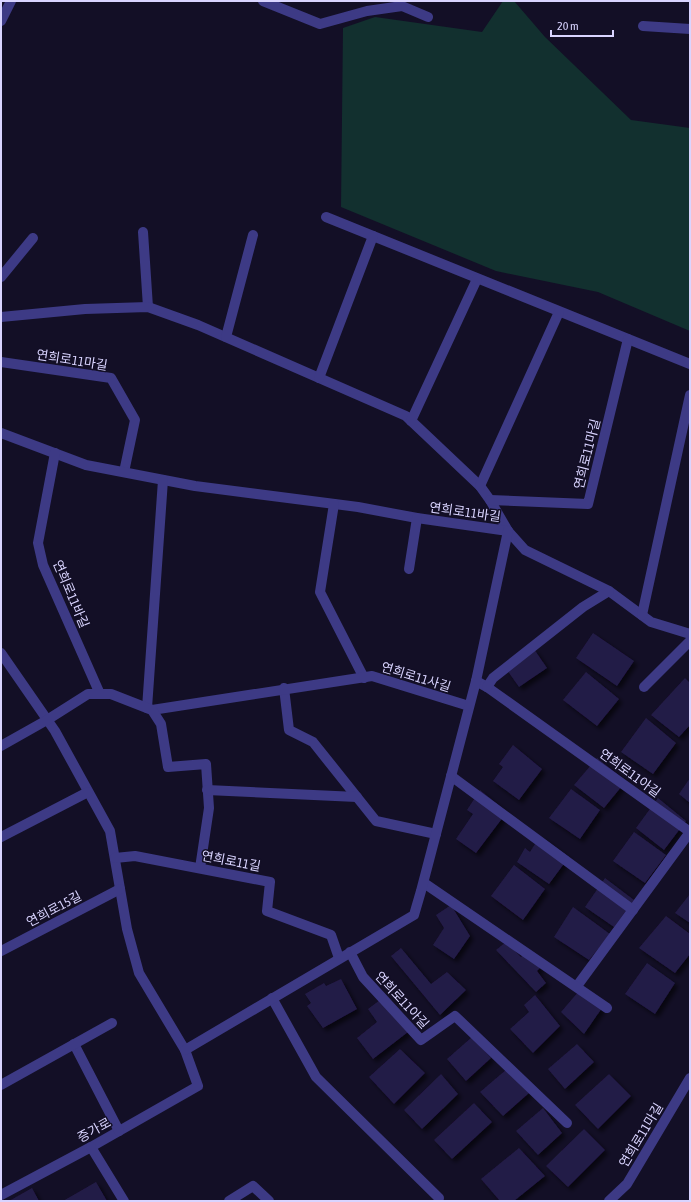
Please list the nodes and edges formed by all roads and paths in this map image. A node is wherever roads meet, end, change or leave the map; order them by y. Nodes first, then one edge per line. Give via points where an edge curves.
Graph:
1 (11, 1) edge
2 (263, 1) edge
3 (401, 4) edge
4 (428, 17) dead end
5 (1, 21) edge
6 (644, 26) dead end
7 (690, 29) edge
8 (326, 217) dead end
9 (143, 232) dead end
10 (253, 235) dead end
11 (373, 236) junction
12 (33, 238) dead end
13 (1, 277) edge
14 (477, 278) junction
15 (148, 307) junction
16 (559, 312) junction
17 (1, 317) edge
18 (226, 337) junction
19 (628, 339) junction
20 (1, 362) edge
21 (690, 364) edge
22 (319, 378) junction
23 (690, 395) edge
24 (411, 420) junction
25 (1, 433) edge
26 (55, 453) junction
27 (124, 472) junction
28 (164, 480) junction
29 (480, 486) junction
30 (490, 500) junction
31 (334, 504) junction
32 (418, 518) junction
33 (508, 531) junction
34 (409, 569) dead end
35 (609, 591) junction
36 (642, 615) junction
37 (690, 634) edge
38 (690, 641) edge
39 (1, 653) edge
40 (4, 664) edge
41 (364, 678) junction
42 (476, 681) junction
43 (487, 687) junction
44 (644, 687) dead end
45 (284, 688) junction
46 (100, 694) junction
47 (469, 706) junction
48 (149, 709) junction
49 (47, 720) junction
50 (1, 746) edge
51 (451, 776) junction
52 (208, 790) junction
53 (88, 792) junction
54 (357, 797) junction
55 (436, 834) junction
56 (1, 837) edge
57 (114, 858) junction
58 (200, 868) junction
59 (424, 883) junction
60 (120, 889) junction
61 (633, 910) junction
62 (1, 952) edge
63 (350, 952) junction
64 (339, 958) junction
65 (578, 986) junction
66 (272, 998) junction
67 (606, 1008) dead end
68 (112, 1023) dead end
69 (74, 1044) junction
70 (185, 1050) junction
71 (690, 1078) edge
72 (1, 1085) edge
73 (567, 1123) dead end
74 (119, 1131) junction
75 (91, 1147) junction
76 (1, 1195) edge
77 (439, 1198) dead end
78 (124, 1201) edge
79 (229, 1201) edge
80 (269, 1201) edge
81 (609, 1201) edge

1 - 5 street
2 - 3 street via 320,24
3 - 4 street
6 - 7 street
8 - 11 street
9 - 15 street
10 - 18 street
11 - 14 street
11 - 22 street
12 - 13 street
14 - 16 street
14 - 24 street
15 - 17 street via 85,309
15 - 18 street
16 - 19 street
16 - 29 street
18 - 22 street
19 - 21 street
19 - 30 street, 연희로11마길 via 588,504
20 - 27 street, 연희로11마길 via 111,378 134,420
22 - 24 street
23 - 36 street
24 - 29 street
25 - 26 street, 연희로11바길
26 - 27 street, 연희로11바길 via 86,465
26 - 46 street, 연희로11바길 via 38,542 43,564
27 - 28 street, 연희로11바길
28 - 31 street, 연희로11바길
28 - 48 street
29 - 30 street
30 - 33 street
31 - 32 street, 연희로11바길
31 - 41 street via 320,592
32 - 33 street, 연희로11바길
32 - 34 street, 연희로11바길
33 - 35 street via 525,550
33 - 42 street
35 - 36 street
35 - 43 street via 577,612 494,678
36 - 37 street via 651,622
38 - 44 street
39 - 40 street
40 - 49 street
41 - 45 street, 연희로11사길
41 - 47 street, 연희로11사길 via 372,676
42 - 43 street, 연희로11아길
42 - 47 street
43 - 61 street, 연희로11아길 via 690,832
45 - 48 street, 연희로11사길
45 - 54 street via 289,730 313,742
46 - 48 street via 111,694
46 - 49 street via 88,694
47 - 51 street
48 - 52 street via 161,724 168,767 206,764
49 - 50 street
49 - 53 street
51 - 55 street
51 - 61 street
52 - 54 street
52 - 58 street via 209,808
53 - 56 street
53 - 57 street via 110,831
54 - 55 street via 376,821
55 - 59 street
57 - 58 street, 연희로11길 via 135,856
57 - 60 street
58 - 64 street, 연희로11길 via 270,882 267,911 332,935
59 - 63 street via 414,915
59 - 65 street
60 - 62 street, 연희로15길
60 - 70 street via 127,929 139,972
61 - 65 street, 연희로11아길
63 - 64 street
63 - 73 street, 연희로11아길 via 363,977 421,1040 455,1016
64 - 66 street
65 - 67 street
66 - 70 street
66 - 77 street via 316,1077
68 - 69 street
69 - 72 street
69 - 74 street
70 - 74 street, 증가로 via 198,1086
71 - 81 street, 연희로11마길 via 627,1184
74 - 75 street, 증가로
75 - 76 street, 증가로
75 - 78 street
79 - 80 street via 253,1186

